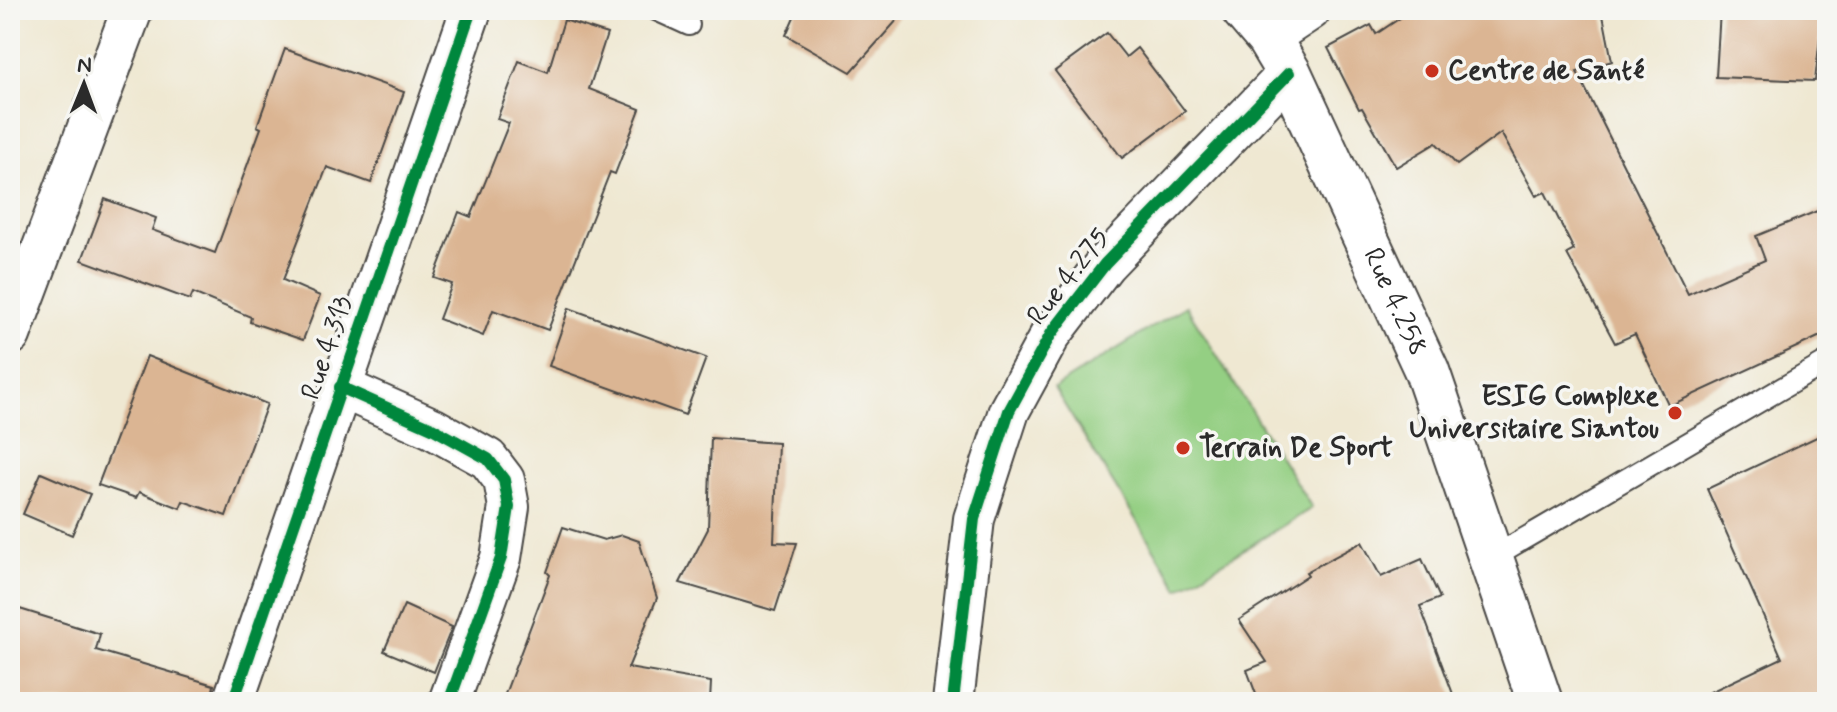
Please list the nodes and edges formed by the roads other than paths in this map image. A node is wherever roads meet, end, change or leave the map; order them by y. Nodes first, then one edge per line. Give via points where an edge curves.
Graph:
1 (132, 10) edge
2 (656, 10) edge
3 (1310, 10) edge
4 (459, 13) edge
5 (689, 25) dead end
6 (1267, 40) edge
7 (10, 335) edge
8 (1827, 362) edge
9 (340, 387) junction
10 (1491, 558) junction
11 (233, 702) edge
12 (449, 702) edge
13 (953, 702) edge
14 (1540, 702) edge

1 - 7 street
2 - 5 lane
3 - 6 street, Rue 4.275
4 - 9 street, Rue 4.313
6 - 10 highway, Rue 4.258 via 1427,371
6 - 13 street, Rue 4.275 via 1051,334 1016,398 974,519
8 - 10 lane
9 - 11 street, Rue 4.313
9 - 12 street via 488,459 504,480 509,507 501,558
10 - 14 highway, Rue 4.258

